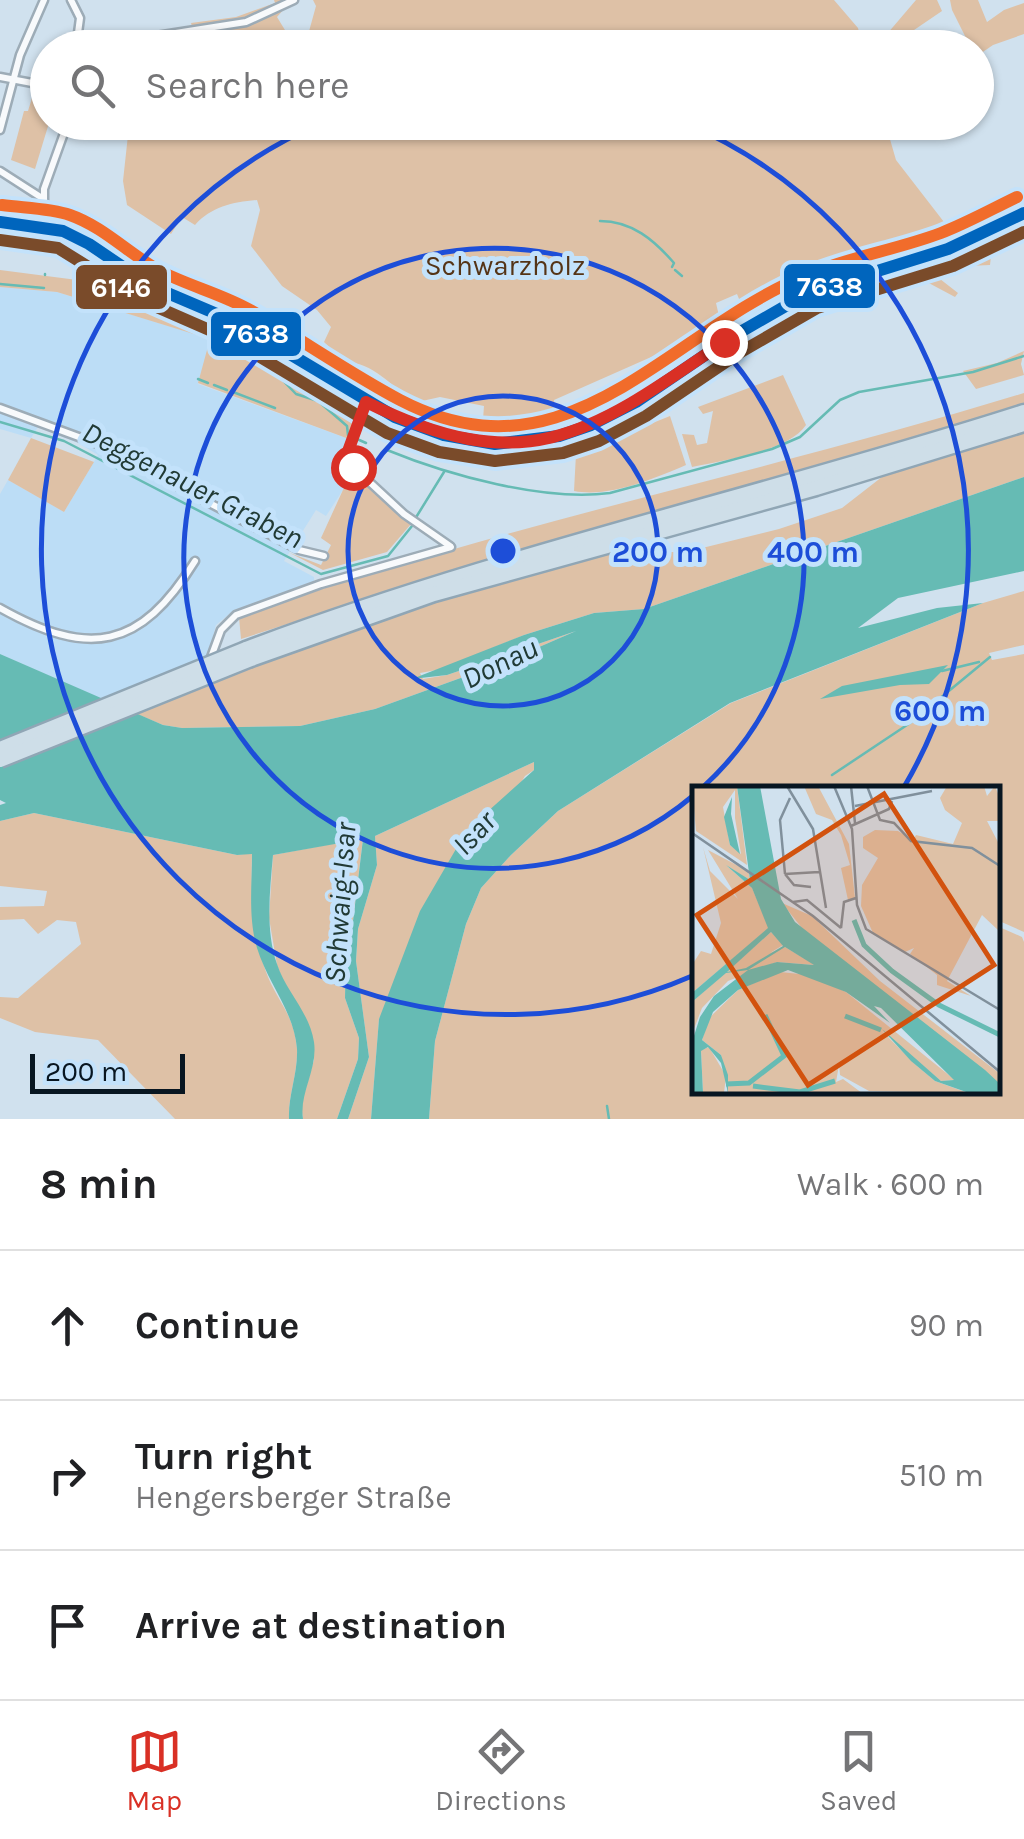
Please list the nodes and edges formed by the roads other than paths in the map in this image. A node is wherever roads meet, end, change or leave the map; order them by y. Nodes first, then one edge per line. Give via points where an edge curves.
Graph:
1 (44, 0) edge
2 (71, 0) edge
3 (294, 0) edge
4 (31, 30) edge
5 (78, 30) edge
6 (195, 30) edge
7 (30, 32) edge
8 (0, 77) edge
9 (15, 82) junction
10 (30, 84) edge
11 (0, 130) edge
12 (62, 140) edge
13 (0, 171) edge
14 (44, 199) junction
15 (1024, 213) edge
16 (0, 222) edge
17 (44, 226) junction
18 (366, 402) junction
19 (0, 408) edge
20 (1024, 412) edge
21 (1024, 424) edge
22 (899, 463) junction
23 (873, 479) dead end
24 (630, 546) dead end
25 (597, 547) junction
26 (324, 556) dead end
27 (195, 562) dead end
28 (0, 608) edge
29 (249, 654) junction
30 (208, 680) dead end
31 (0, 749) edge
32 (0, 760) edge

1 - 4 street
2 - 5 street
3 - 6 street via 246,22
7 - 9 street
8 - 9 street
9 - 10 street
9 - 11 street
12 - 14 street
13 - 14 street
14 - 17 street
15 - 18 main road via 948,249 810,292 626,408 559,436 520,443 464,440
16 - 17 main road
17 - 18 main road via 90,244 151,286 240,324
18 - 30 street via 347,454 353,467 450,547 236,615 215,642
19 - 26 street via 95,443 300,550
20 - 29 highway via 430,585
21 - 22 highway
22 - 23 highway
22 - 25 highway
24 - 25 highway
25 - 29 highway
27 - 28 street via 173,597 137,628 105,638 68,638
29 - 31 highway, bridge
29 - 32 highway, bridge

